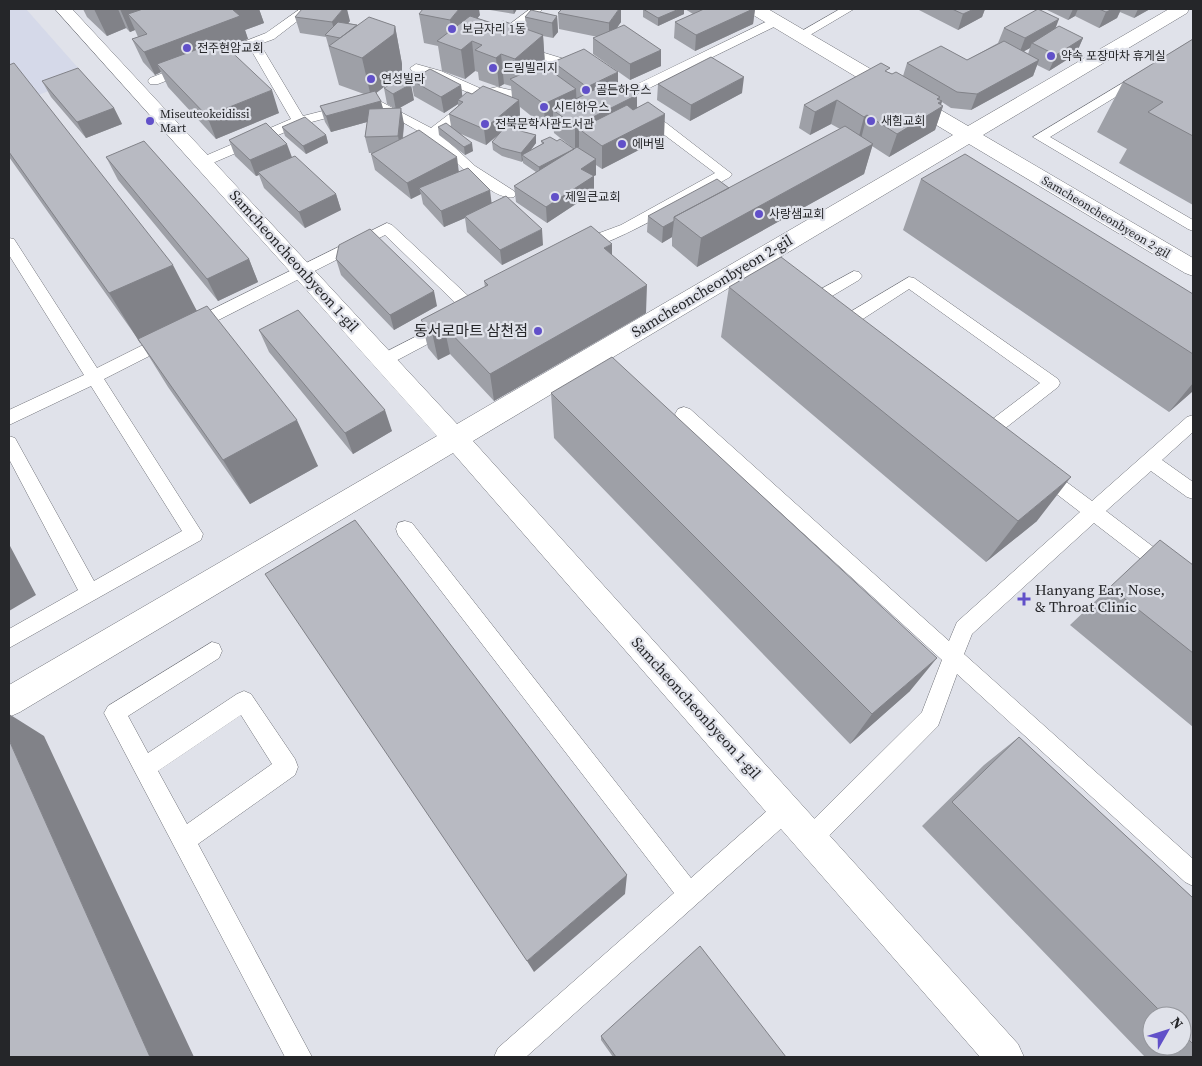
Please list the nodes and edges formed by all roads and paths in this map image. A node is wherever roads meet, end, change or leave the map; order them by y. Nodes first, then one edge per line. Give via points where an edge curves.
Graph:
1 (63, 9) edge
2 (307, 9) edge
3 (537, 9) edge
4 (756, 9) edge
5 (848, 9) edge
6 (1181, 9) edge
7 (776, 21) junction
8 (801, 35) junction
9 (253, 42) junction
10 (1156, 67) edge
11 (416, 68) dead end
12 (567, 74) edge
13 (593, 75) junction
14 (154, 80) dead end
15 (543, 85) edge
16 (483, 94) junction
17 (622, 96) junction
18 (298, 121) junction
19 (432, 134) junction
20 (968, 135) junction
21 (203, 162) junction
22 (509, 194) dead end
23 (1193, 226) edge
24 (9, 243) edge
25 (566, 255) edge
26 (1193, 268) edge
27 (301, 270) junction
28 (854, 276) dead end
29 (846, 322) junction
30 (862, 334) edge
31 (384, 360) junction
32 (94, 377) junction
33 (684, 414) dead end
34 (9, 418) edge
35 (973, 420) edge
36 (1193, 422) edge
37 (988, 432) junction
38 (455, 438) junction
39 (9, 443) edge
40 (1003, 444) edge
41 (1150, 461) junction
42 (1033, 466) edge
43 (1193, 492) edge
44 (1092, 512) junction
45 (405, 530) dead end
46 (1193, 588) edge
47 (90, 593) junction
48 (9, 639) edge
49 (212, 651) dead end
50 (953, 656) junction
51 (9, 702) edge
52 (144, 768) junction
53 (786, 809) junction
54 (811, 838) junction
55 (183, 840) junction
56 (1193, 874) edge
57 (689, 894) junction
58 (299, 1057) edge
59 (507, 1057) edge
60 (1005, 1057) edge

1 - 21 street, Samcheoncheonbyeon 1-gil
2 - 9 lane via 270,36
3 - 13 lane via 506,33 505,43
4 - 7 street, Samcheoncheonbyeon 2-gil
5 - 8 lane
6 - 20 street
7 - 8 street, Samcheoncheonbyeon 2-gil
7 - 17 lane
8 - 20 street, Samcheoncheonbyeon 2-gil
9 - 14 lane
9 - 18 lane
10 - 23 lane via 1040,137
11 - 16 lane
12 - 13 lane
13 - 17 lane
15 - 16 lane via 520,96 497,91
16 - 19 lane
17 - 25 lane via 725,174 626,228 582,245
18 - 19 lane via 374,102
18 - 21 lane
19 - 22 lane via 470,169
20 - 26 street, Samcheoncheonbyeon 2-gil
20 - 38 street, Samcheoncheonbyeon 2-gil
21 - 27 street, Samcheoncheonbyeon 1-gil
24 - 32 lane
27 - 31 street, Samcheoncheonbyeon 1-gil
27 - 31 lane via 387,228 478,309
27 - 32 lane
28 - 29 lane via 816,299
29 - 30 lane
29 - 37 lane via 908,282 1052,383
31 - 38 street, Samcheoncheonbyeon 1-gil
32 - 34 lane
32 - 47 lane via 194,534
33 - 50 lane
35 - 37 lane
36 - 41 lane
37 - 40 lane
38 - 51 street, Samcheoncheonbyeon 2-gil
38 - 53 street, Samcheoncheonbyeon 1-gil
39 - 47 lane
41 - 43 lane
41 - 44 lane
42 - 44 lane
44 - 46 lane
44 - 50 lane via 964,628
45 - 57 lane
47 - 48 lane
49 - 52 lane via 115,713
50 - 54 lane via 930,719
50 - 56 lane
52 - 55 lane
52 - 55 lane via 244,701 287,767
53 - 54 street, Samcheoncheonbyeon 1-gil
53 - 57 lane
54 - 60 street, Samcheoncheonbyeon 1-gil
55 - 58 lane
57 - 59 lane

